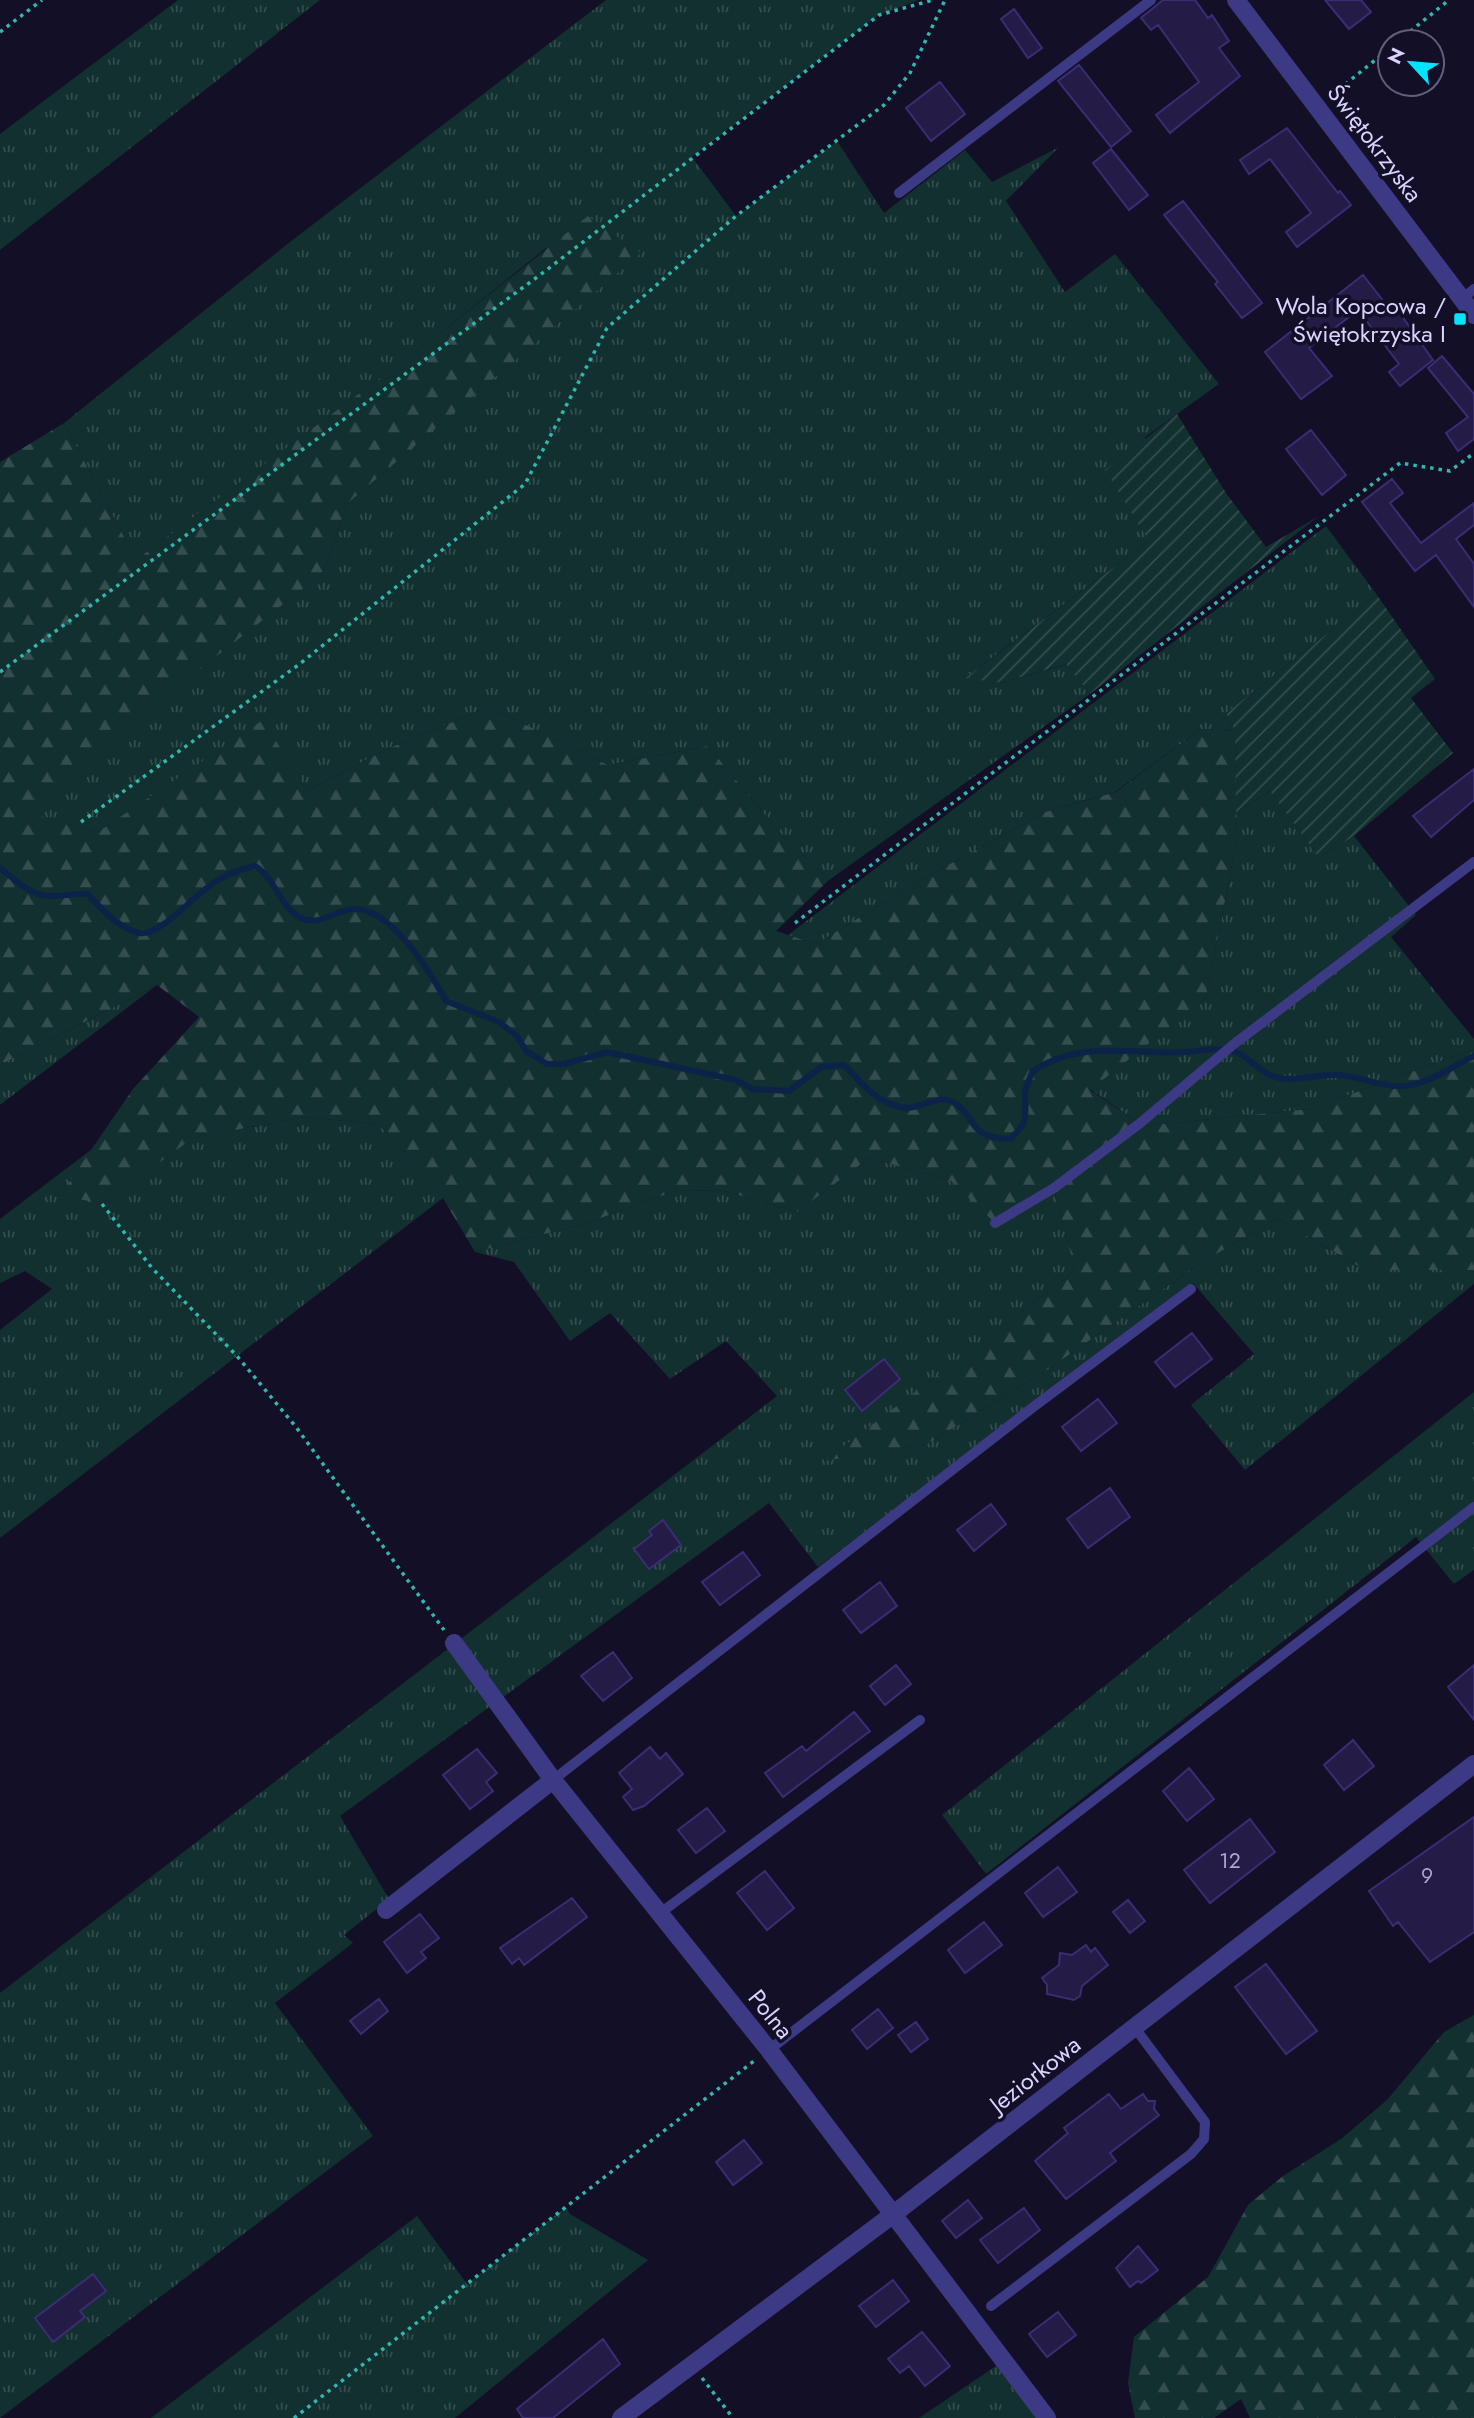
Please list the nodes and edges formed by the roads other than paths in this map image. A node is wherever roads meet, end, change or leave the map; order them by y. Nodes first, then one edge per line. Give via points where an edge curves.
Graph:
1 (1150, 0) edge
2 (1236, 0) edge
3 (899, 193) dead end
4 (1468, 294) edge
5 (1474, 315) edge
6 (1474, 862) edge
7 (995, 1223) dead end
8 (1191, 1289) dead end
9 (1474, 1507) edge
10 (454, 1643) road end
11 (919, 1720) dead end
12 (1474, 1764) edge
13 (553, 1780) junction
14 (386, 1910) dead end
15 (659, 1914) junction
16 (1135, 2028) junction
17 (769, 2050) junction
18 (891, 2216) junction
19 (991, 2306) dead end
20 (621, 2418) edge
21 (1046, 2418) edge

1 - 3 lane
2 - 4 street, Świętokrzyska
4 - 5 street, Świętokrzyska
6 - 7 lane via 1234,1044 1139,1124 1054,1188
8 - 13 lane
9 - 17 lane
10 - 13 street, Polna
11 - 15 lane
12 - 16 street, Jeziorkowa
13 - 14 street
13 - 15 street, Polna
15 - 17 street, Polna
16 - 18 street, Jeziorkowa
16 - 19 lane via 1205,2122 1204,2139 1191,2154
17 - 18 street, Polna
18 - 20 street, Jeziorkowa
18 - 21 street, Polna

